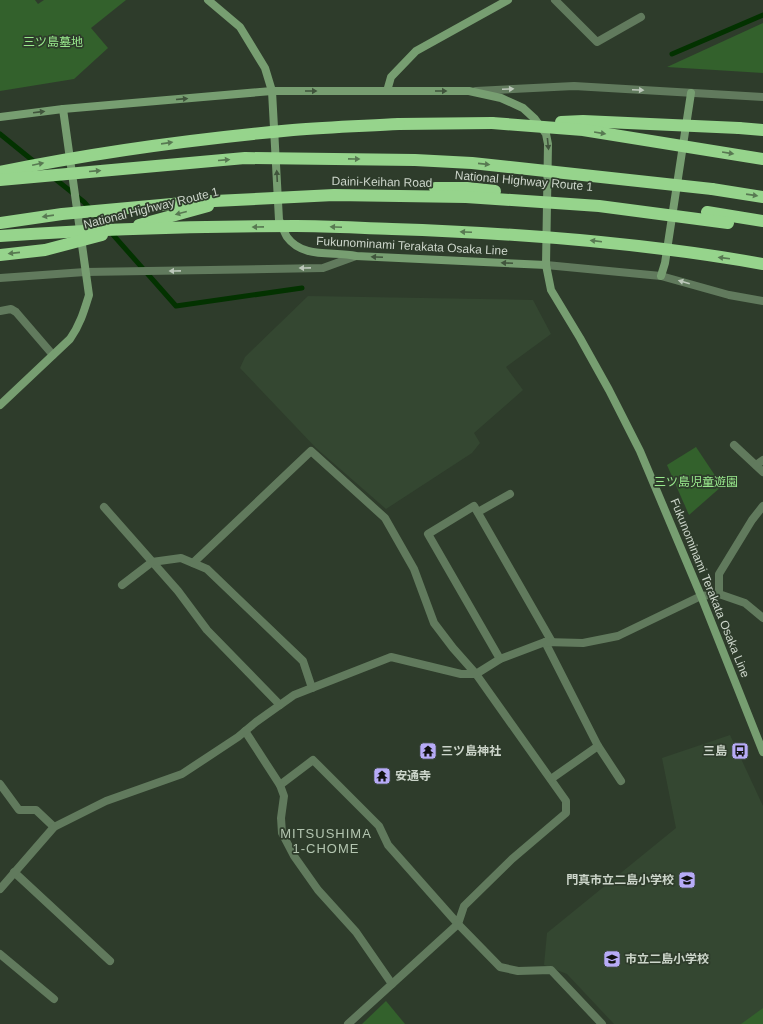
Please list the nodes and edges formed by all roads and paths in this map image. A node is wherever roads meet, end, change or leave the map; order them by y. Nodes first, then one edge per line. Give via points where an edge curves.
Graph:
1 (208, 0) edge
2 (508, 0) edge
3 (555, 0) edge
4 (641, 17) dead end
5 (272, 91) junction
6 (387, 91) junction
7 (469, 91) junction
8 (691, 93) junction
9 (763, 97) edge
10 (63, 110) junction
11 (0, 117) edge
12 (492, 123) junction
13 (763, 130) edge
14 (763, 159) edge
15 (0, 172) edge
16 (72, 176) junction
17 (0, 180) edge
18 (763, 197) edge
19 (763, 221) edge
20 (0, 223) edge
21 (763, 228) edge
22 (0, 236) edge
23 (80, 241) junction
24 (0, 255) edge
25 (356, 256) junction
26 (763, 264) edge
27 (546, 265) junction
28 (84, 272) junction
29 (661, 276) junction
30 (0, 278) edge
31 (763, 301) edge
32 (0, 311) edge
33 (53, 355) junction
34 (0, 405) edge
35 (734, 445) dead end
36 (763, 460) edge
37 (756, 465) junction
38 (763, 472) edge
39 (510, 494) dead end
40 (763, 506) edge
41 (104, 507) dead end
42 (478, 512) junction
43 (152, 562) junction
44 (193, 563) junction
45 (122, 585) dead end
46 (719, 594) junction
47 (702, 596) junction
48 (763, 618) edge
49 (548, 642) junction
50 (500, 659) junction
51 (476, 674) junction
52 (312, 688) junction
53 (280, 705) junction
54 (245, 731) junction
55 (598, 746) junction
56 (763, 752) edge
57 (550, 779) junction
58 (621, 781) dead end
59 (0, 784) edge
60 (280, 784) junction
61 (54, 827) junction
62 (14, 872) junction
63 (0, 889) edge
64 (458, 924) junction
65 (0, 954) edge
66 (110, 961) dead end
67 (392, 984) junction
68 (54, 999) dead end
69 (348, 1024) edge
70 (602, 1024) edge

1 - 5 main road, Fukunominami Terakata Osaka Line via 240,27 265,68
2 - 6 main road via 416,51 391,78
3 - 4 street via 597,42
5 -> 6 main road, Fukunominami Terakata Osaka Line
10 -> 5 main road
25 -> 5 main road, Fukunominami Terakata Osaka Line via 310,253 287,237 279,220
6 -> 7 main road, Fukunominami Terakata Osaka Line
7 -> 8 street via 574,86
7 -> 27 main road, Fukunominami Terakata Osaka Line via 501,98 523,108 535,118 546,134
8 - 9 street
8 - 29 main road
11 -> 10 main road
10 - 16 main road
12 - 13 highway, bridge via 583,121
12 -> 14 highway, bridge via 583,130
15 -> 12 highway, bridge via 61,159 171,143 294,130 399,124
16 - 17 highway, National Highway Route 1, bridge
16 -> 18 highway, National Highway Route 1, bridge via 245,158 415,160 472,163
16 - 23 main road
19 -> 23 highway, National Highway Route 1, bridge via 707,212 467,188 341,189 208,206
21 -> 20 highway, Daini-Keihan Road, bridge via 599,206 466,197 334,195 194,202 62,214
26 -> 22 highway, bridge via 579,239 465,231 297,226 76,231
23 -> 24 highway, National Highway Route 1, bridge via 45,250
23 - 28 main road
27 -> 25 main road, Fukunominami Terakata Osaka Line
25 -> 28 street via 324,268
27 - 29 street
27 - 47 main road, Fukunominami Terakata Osaka Line via 551,290 595,364 640,451
28 - 30 street
28 - 33 main road via 88,295 83,315 70,339
31 -> 29 street
32 - 33 street via 11,309 16,312
33 - 34 main road
35 - 37 street
36 - 37 street
37 - 38 street
39 - 42 street
40 - 46 street via 719,574
41 - 43 street
42 - 49 street
42 - 50 street via 474,506 428,534
43 - 44 street via 181,558
43 - 45 street
43 - 53 street via 207,630
44 - 51 street via 311,451 385,518 414,569 434,623
44 - 52 street via 207,569 303,661
46 - 47 street
46 - 48 street via 745,603
47 - 49 street via 618,636 583,642
47 - 56 main road, Fukunominami Terakata Osaka Line
49 - 50 street
49 - 55 street
50 - 51 street
51 - 52 street via 461,674 391,657
51 - 57 street
52 - 53 street via 294,695
53 - 54 street
54 - 60 street
54 - 61 street via 182,774 106,801
55 - 57 street
55 - 58 street
57 - 64 street via 566,801 566,813 512,859 464,906
59 - 61 street via 19,810 36,810
60 - 64 street via 313,760 379,826 388,845
60 - 67 street via 284,796 282,833 294,856 318,890 356,932
61 - 62 street
62 - 63 street
62 - 66 street
64 - 67 street
64 - 70 street via 500,967 518,971 551,970
65 - 68 street
67 - 69 street

